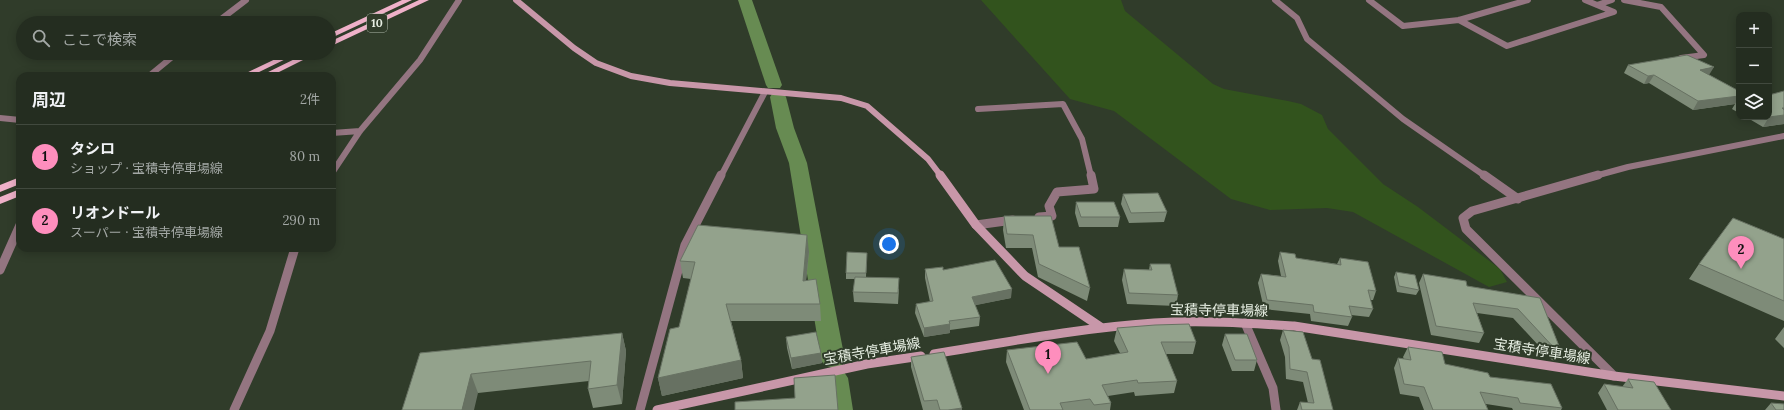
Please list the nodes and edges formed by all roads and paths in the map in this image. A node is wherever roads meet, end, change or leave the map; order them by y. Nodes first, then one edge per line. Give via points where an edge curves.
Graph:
1 (246, 0) edge
2 (408, 0) edge
3 (425, 0) edge
4 (459, 0) edge
5 (516, 0) edge
6 (1275, 0) edge
7 (1369, 0) edge
8 (1528, 0) edge
9 (1585, 0) edge
10 (1612, 0) edge
11 (1624, 0) edge
12 (1597, 5) junction
13 (225, 16) edge
14 (1459, 20) junction
15 (336, 34) edge
16 (336, 42) edge
17 (1675, 59) edge
18 (168, 60) edge
19 (279, 60) edge
20 (298, 60) edge
21 (154, 72) edge
22 (253, 72) edge
23 (273, 72) edge
24 (765, 92) junction
25 (978, 109) dead end
26 (0, 118) edge
27 (16, 120) edge
28 (360, 131) junction
29 (336, 132) edge
30 (1784, 136) edge
31 (336, 167) edge
32 (16, 182) edge
33 (0, 189) edge
34 (16, 194) edge
35 (1518, 199) junction
36 (0, 201) edge
37 (976, 225) junction
38 (16, 234) edge
39 (295, 252) edge
40 (0, 270) edge
41 (1245, 323) junction
42 (1102, 328) junction
43 (1614, 376) junction
44 (1784, 396) edge
45 (234, 410) edge
46 (640, 410) edge
47 (657, 410) edge
48 (1276, 410) edge

1 - 13 street
2 - 15 main road, 10
3 - 16 main road, 10
4 - 28 street via 420,60
5 - 24 street via 574,48 596,63 617,71 670,83
6 - 35 street via 1297,18 1307,39 1403,119
7 - 14 street via 1403,26
8 - 14 street
9 - 12 street
10 - 12 street
11 - 17 street via 1661,7 1704,54
12 - 14 street via 1614,12 1507,46
18 - 21 street
19 - 22 main road
20 - 23 main road
24 - 37 street via 842,98 866,106 928,159
24 - 46 street via 685,245
25 - 37 street via 1063,104 1082,140 1094,189 1057,192 1048,206 1052,216
26 - 27 street
28 - 29 street
28 - 31 street
30 - 35 street via 1628,167
32 - 33 main road
34 - 36 main road
35 - 43 street via 1472,211 1463,218 1466,229
37 - 42 street via 1025,276
38 - 40 street
39 - 45 street via 270,331
41 - 42 street, 宝積寺停車場線 via 1154,323
41 - 43 street, 宝積寺停車場線 via 1294,326
41 - 48 street via 1273,388
42 - 47 street, 宝積寺停車場線 via 867,364
43 - 44 street, 宝積寺停車場線

